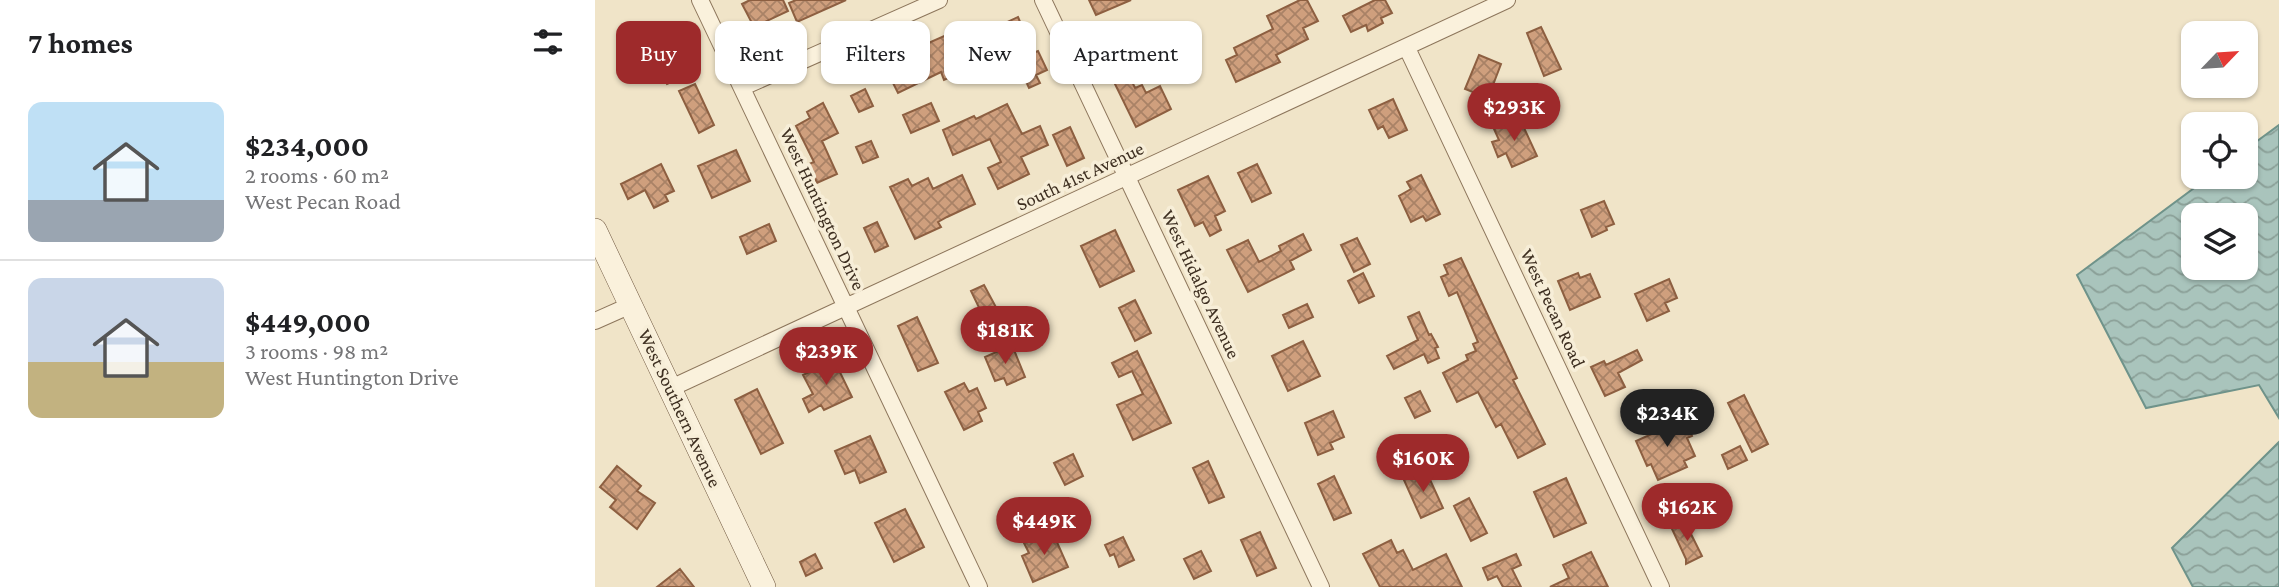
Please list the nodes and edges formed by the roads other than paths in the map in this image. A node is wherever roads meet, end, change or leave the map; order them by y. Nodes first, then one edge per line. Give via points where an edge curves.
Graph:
1 (700, 0) edge
2 (939, 0) edge
3 (1043, 0) edge
4 (1507, 0) edge
5 (1407, 48) junction
6 (743, 87) junction
7 (1128, 177) junction
8 (595, 230) edge
9 (631, 304) junction
10 (846, 309) junction
11 (595, 321) edge
12 (671, 388) junction
13 (764, 587) edge
14 (979, 587) edge
15 (1321, 587) edge
16 (1661, 587) edge

1 - 6 street, West Huntington Drive
2 - 6 street
3 - 7 street, West Hidalgo Avenue
4 - 5 street, South 41st Avenue
5 - 7 street, South 41st Avenue
5 - 16 street, West Pecan Road
6 - 10 street, West Huntington Drive
7 - 10 street, South 41st Avenue
7 - 15 street, West Hidalgo Avenue
8 - 9 main road, West Southern Avenue
9 - 11 street
9 - 12 main road, West Southern Avenue
10 - 12 street, South 41st Avenue
10 - 14 street, West Huntington Drive
12 - 13 main road, West Southern Avenue

